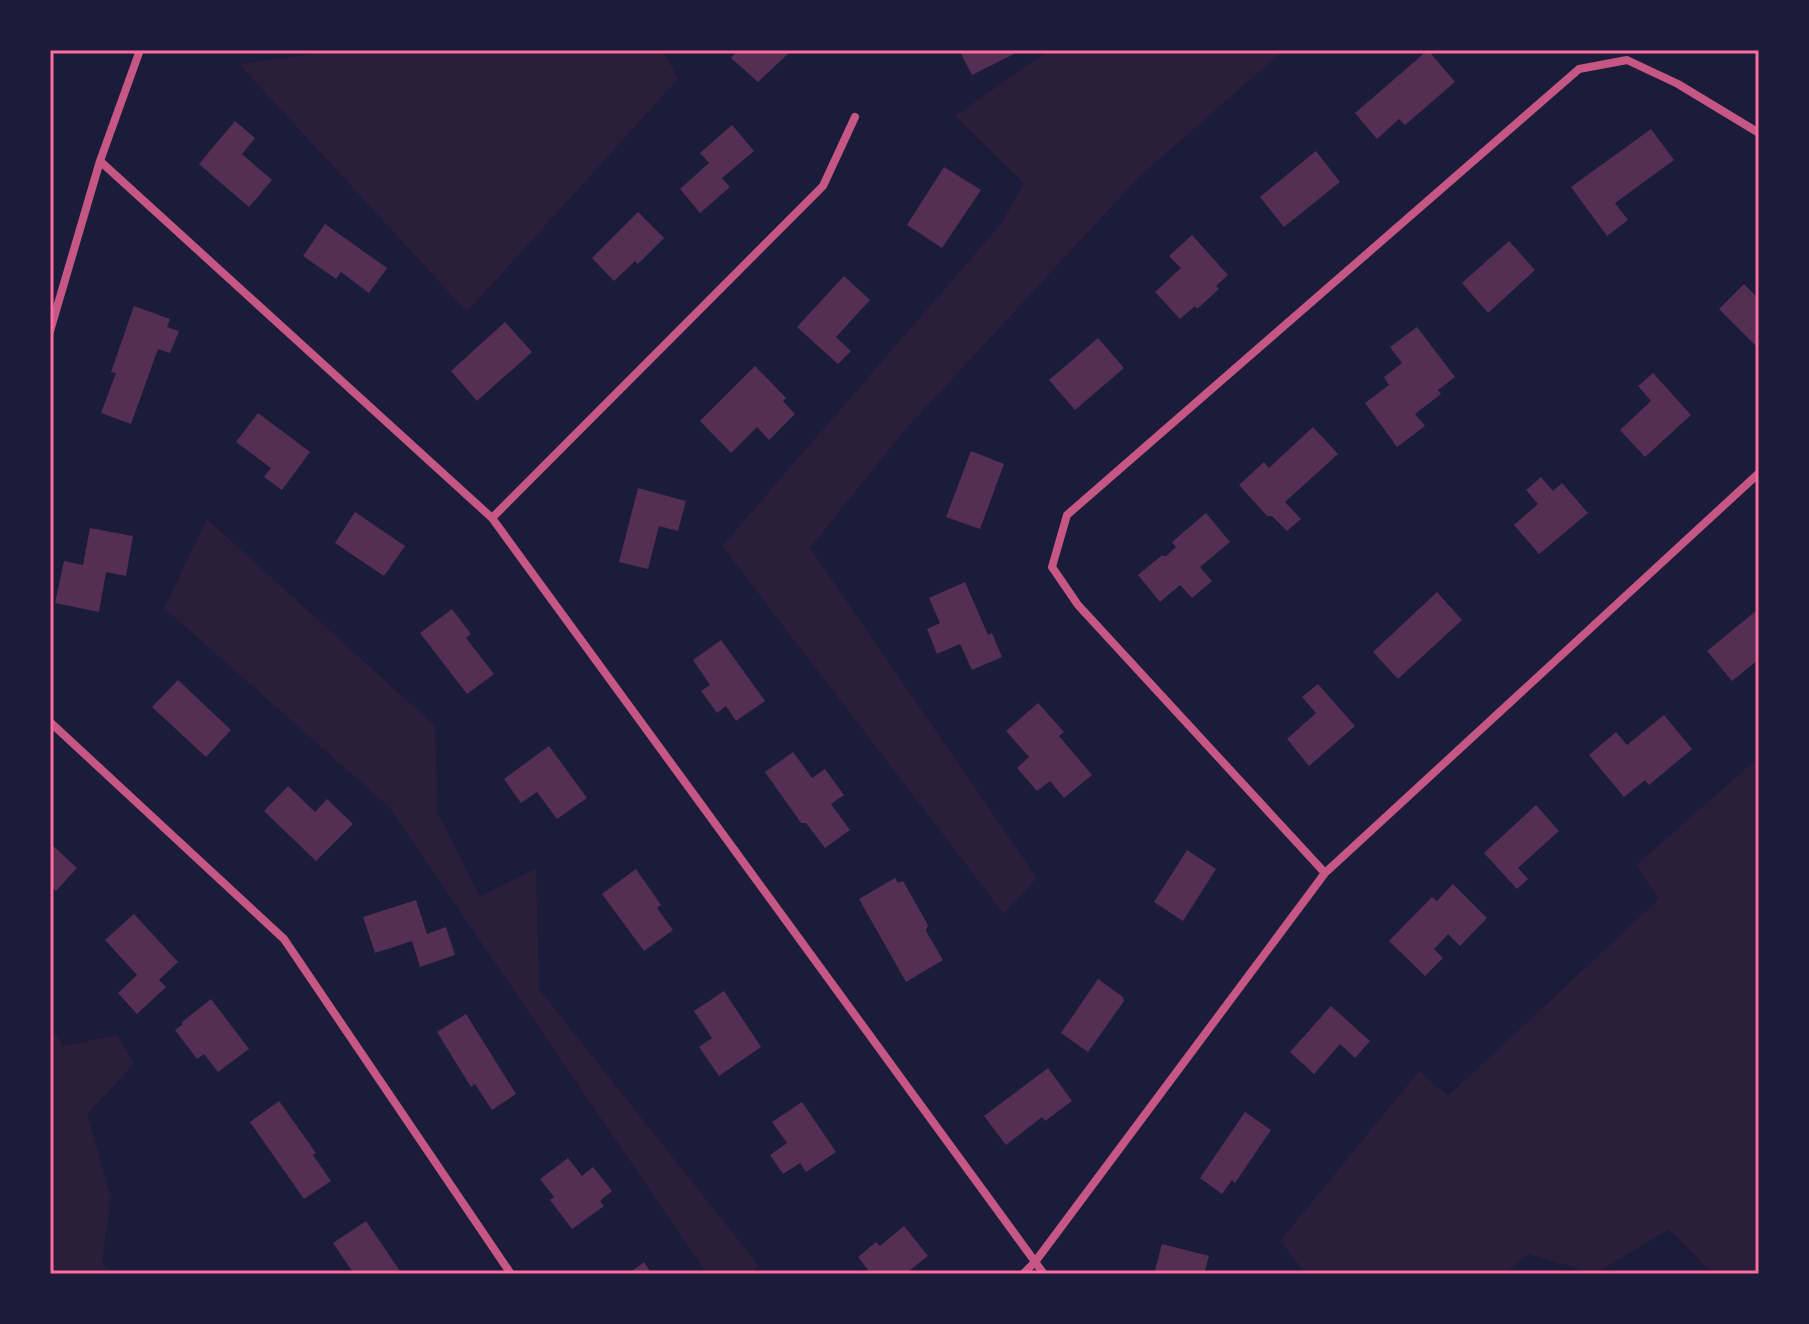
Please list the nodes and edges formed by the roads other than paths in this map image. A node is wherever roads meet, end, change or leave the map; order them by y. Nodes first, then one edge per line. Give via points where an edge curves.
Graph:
1 (140, 50) edge
2 (855, 117) dead end
3 (1759, 133) edge
4 (100, 161) junction
5 (50, 331) edge
6 (1759, 473) edge
7 (492, 518) junction
8 (50, 722) edge
9 (1325, 873) junction
10 (1035, 1262) junction
11 (511, 1274) edge
12 (1023, 1274) edge
13 (1044, 1274) edge

1 - 4 street
2 - 7 street via 823,186
3 - 9 street via 1627,60 1579,69 1067,515 1052,567 1078,605
4 - 5 street
4 - 7 street
6 - 9 street
7 - 10 street
8 - 11 street via 284,939
9 - 10 street
10 - 12 street
10 - 13 street

